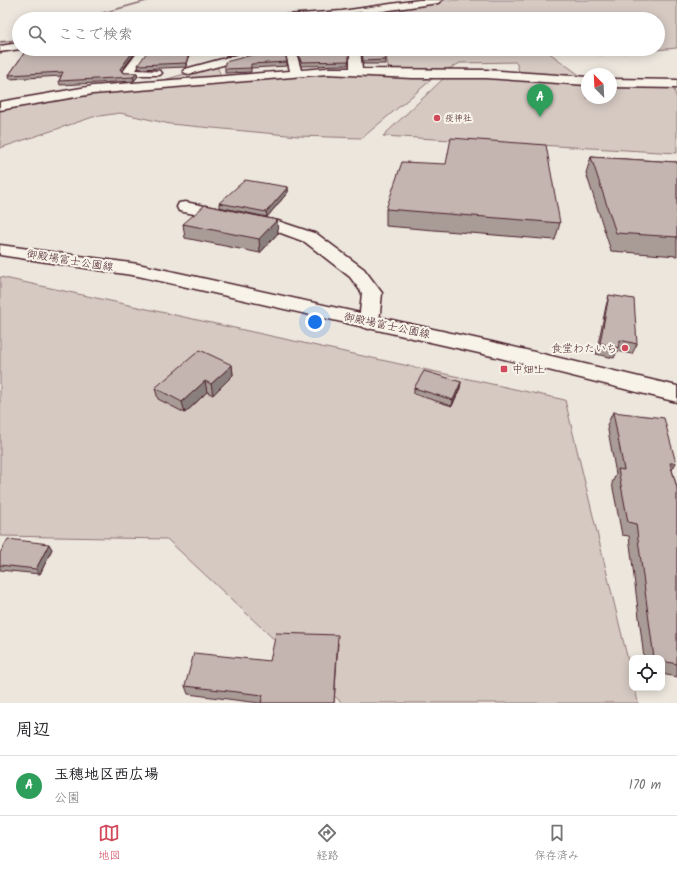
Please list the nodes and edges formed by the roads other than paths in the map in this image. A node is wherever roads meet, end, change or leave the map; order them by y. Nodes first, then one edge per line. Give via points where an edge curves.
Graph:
1 (376, 0) edge
2 (438, 0) edge
3 (386, 8) junction
4 (357, 12) edge
5 (377, 12) edge
6 (12, 47) edge
7 (0, 49) edge
8 (140, 56) edge
9 (246, 56) edge
10 (292, 56) edge
11 (355, 56) edge
12 (356, 71) junction
13 (296, 72) junction
14 (179, 74) junction
15 (581, 81) edge
16 (617, 83) edge
17 (677, 84) edge
18 (140, 86) junction
19 (93, 90) junction
20 (20, 91) dead end
21 (0, 106) edge
22 (185, 207) dead end
23 (0, 250) edge
24 (369, 322) junction
25 (677, 394) edge

1 - 3 street
2 - 3 street
3 - 4 street
3 - 5 street
6 - 7 street
8 - 14 street via 128,73
9 - 14 street
10 - 13 street
11 - 12 street
12 - 13 street
12 - 15 street via 486,74
13 - 18 street
14 - 18 street
16 - 17 street
18 - 19 street
19 - 20 street
19 - 21 street
22 - 24 street via 278,226 311,238 357,273 372,294
23 - 24 street, 御殿場富士公園線 via 138,270
24 - 25 street, 御殿場富士公園線

